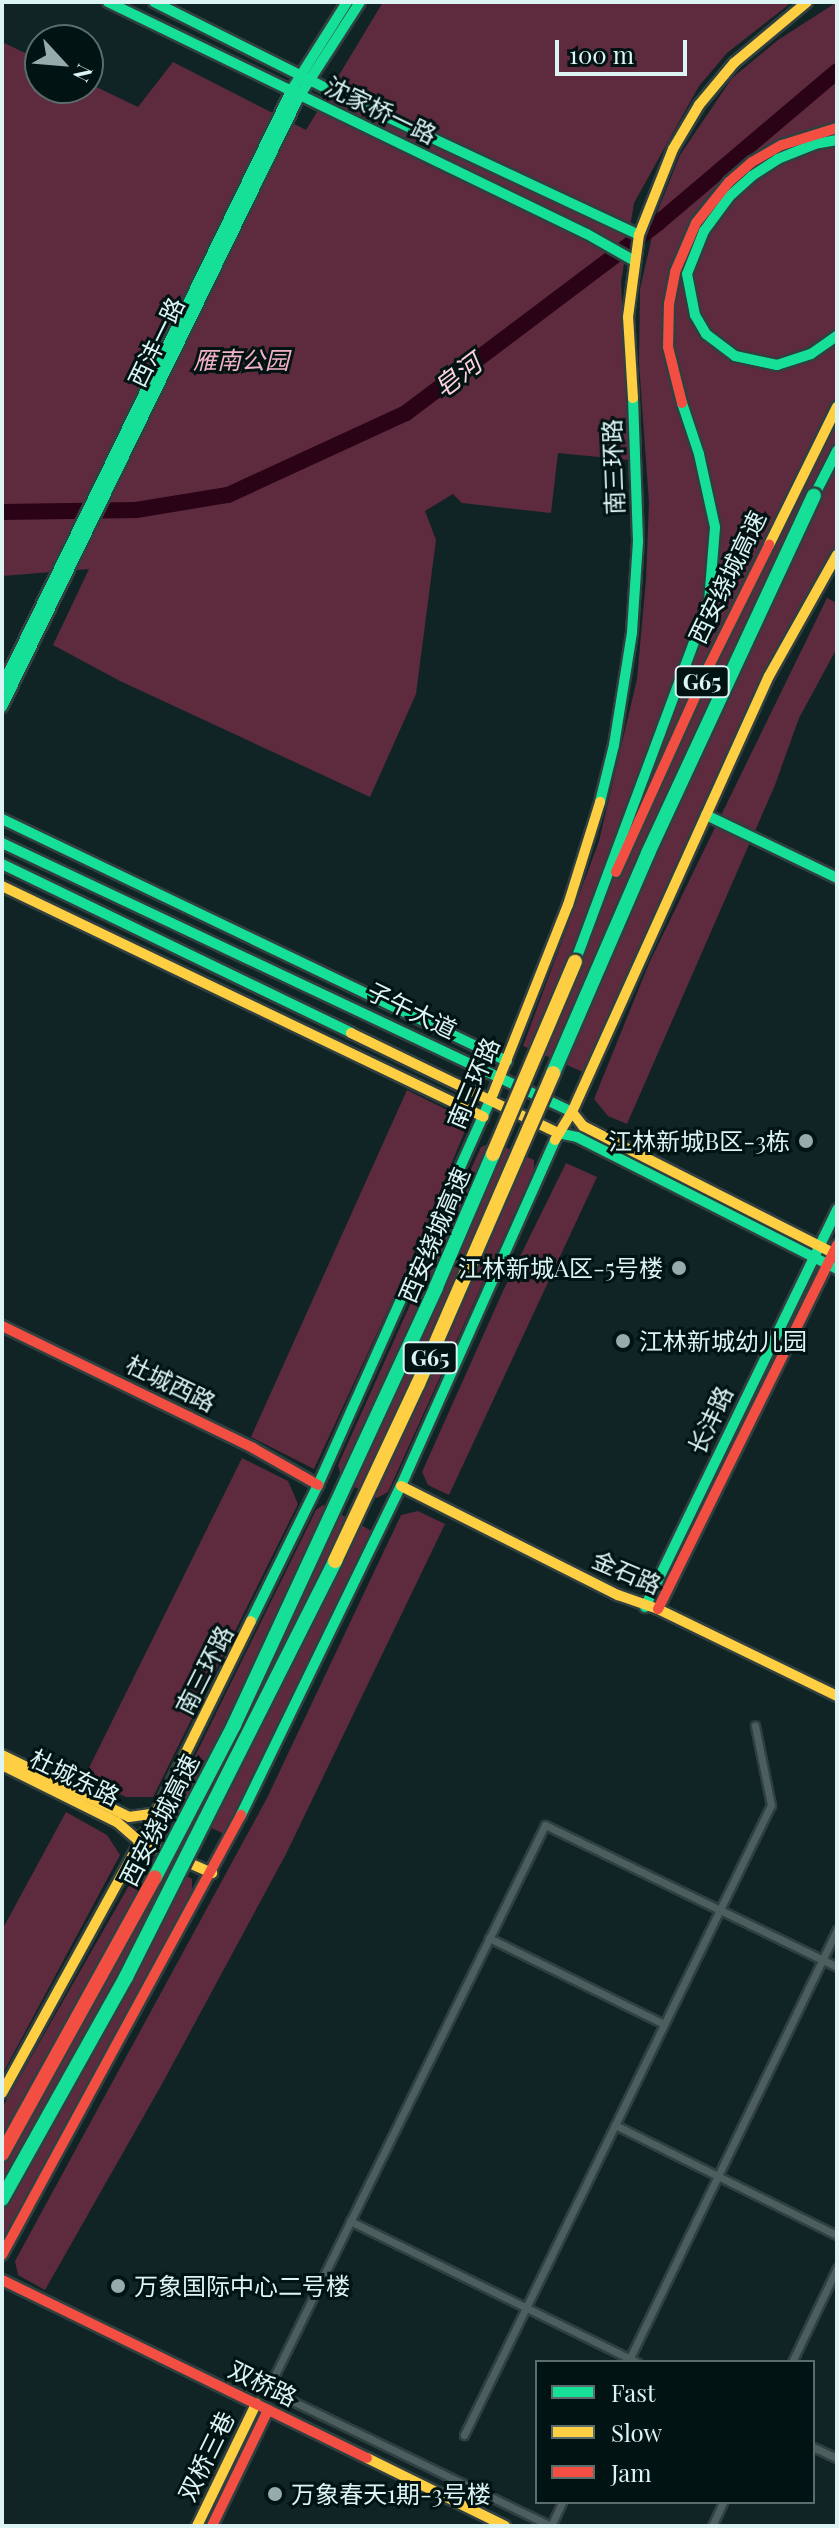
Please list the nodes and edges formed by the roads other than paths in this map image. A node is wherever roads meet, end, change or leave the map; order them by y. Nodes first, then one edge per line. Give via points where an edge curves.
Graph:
1 (108, 2) edge
2 (154, 2) edge
3 (347, 2) edge
4 (360, 2) edge
5 (807, 2) edge
6 (306, 78) junction
7 (296, 93) junction
8 (837, 128) edge
9 (837, 140) edge
10 (639, 235) junction
11 (633, 260) junction
12 (837, 336) edge
13 (837, 407) edge
14 (837, 451) edge
15 (837, 458) edge
16 (814, 496) junction
17 (72, 553) junction
18 (837, 555) edge
19 (2, 686) edge
20 (2, 707) edge
21 (706, 815) junction
22 (2, 819) edge
23 (2, 843) edge
24 (2, 864) edge
25 (837, 878) edge
26 (2, 886) edge
27 (575, 962) junction
28 (507, 1061) junction
29 (500, 1077) junction
30 (490, 1102) junction
31 (572, 1112) junction
32 (484, 1117) junction
33 (558, 1133) junction
34 (837, 1209) edge
35 (816, 1252) junction
36 (835, 1257) edge
37 (2, 1326) edge
38 (318, 1485) junction
39 (401, 1486) junction
40 (652, 1608) junction
41 (837, 1696) edge
42 (755, 1726) dead end
43 (2, 1755) edge
44 (2, 1765) edge
45 (156, 1813) junction
46 (139, 1841) junction
47 (212, 1873) junction
48 (720, 1910) junction
49 (837, 1930) edge
50 (489, 1938) junction
51 (822, 1960) junction
52 (837, 1967) edge
53 (664, 2024) junction
54 (2, 2093) edge
55 (615, 2125) junction
56 (2, 2154) edge
57 (718, 2177) junction
58 (2, 2199) edge
59 (350, 2221) junction
60 (837, 2235) edge
61 (2, 2255) edge
62 (837, 2268) edge
63 (2, 2280) edge
64 (528, 2308) junction
65 (630, 2360) edge
66 (632, 2360) edge
67 (793, 2360) edge
68 (262, 2407) junction
69 (464, 2435) dead end
70 (815, 2448) edge
71 (837, 2458) edge
72 (561, 2504) edge
73 (722, 2504) edge
74 (197, 2526) edge
75 (212, 2526) edge
76 (505, 2526) edge
77 (551, 2526) edge
78 (712, 2526) edge

1 - 7 main road, 沈家桥一路
2 - 6 main road, 沈家桥一路
3 - 6 main road, 西沣一路
4 - 6 main road, 西沣一路
5 - 10 main road, 南三环路 via 734,63 699,105 673,149
6 - 7 main road, 西沣一路
6 - 10 main road, 沈家桥一路
7 - 11 main road, 沈家桥一路
7 - 17 main road, 西沣一路
8 - 27 main road via 782,145 729,182 696,223 675,272 668,347 715,527 709,602
9 - 12 main road via 790,154 752,176 704,231 687,274 695,315 706,334 735,356 777,365 811,354
10 - 11 main road, 南三环路
11 - 28 main road, 南三环路 via 628,333 638,541 625,683 585,854
13 - 27 main road, 西安绕城高速 / G65 via 707,670
14 - 16 main road, 西安绕城高速 / G65
15 - 16 main road
16 - 58 main road, 西安绕城高速 / G65, bridge via 648,853 418,1384 286,1664 126,1977
17 - 19 main road, 西沣一路
17 - 20 main road, 西沣一路
18 - 21 main road via 769,676
21 - 25 main road
21 - 31 main road
22 - 28 main road
23 - 29 main road, 子午大道
24 - 30 main road, 子午大道
26 - 32 main road
27 - 56 main road, 西安绕城高速 / G65, bridge via 436,1287 234,1725
28 - 29 main road, 南三环路
29 - 30 main road, 南三环路
29 - 31 main road, 子午大道
30 - 32 main road, 南三环路
30 - 33 main road, 子午大道
31 - 33 main road
31 - 35 main road, 子午大道 via 583,1126
32 - 38 main road, 南三环路
33 - 35 main road, 子午大道 via 577,1137
33 - 39 main road
34 - 35 main road, 长沣路
35 - 36 main road, 子午大道
35 - 40 main road, 长沣路
36 - 40 main road, 长沣路
37 - 38 main road, 杜城西路
38 - 45 main road, 南三环路
39 - 40 main road, 金石路
39 - 47 main road
40 - 41 main road, 金石路
42 - 48 street via 771,1805
43 - 45 main road, 杜城东路 via 129,1817
44 - 46 main road, 杜城东路 via 117,1822
45 - 46 main road, 南三环路
46 - 47 main road, 杜城东路
46 - 54 main road, 南三环路
47 - 61 main road
48 - 50 street via 545,1825
48 - 51 street
48 - 53 street
49 - 51 street
50 - 53 street
50 - 59 street
51 - 52 street
51 - 57 street
53 - 55 street
55 - 57 street
55 - 64 street
57 - 60 street
57 - 66 street
59 - 64 street
59 - 77 street via 268,2389
62 - 67 street
63 - 68 main road, 双桥路
64 - 65 street
64 - 69 street
68 - 74 main road, 双桥三巷
68 - 75 main road, 双桥三巷
68 - 76 main road, 双桥路
70 - 71 street
72 - 77 street
73 - 78 street

